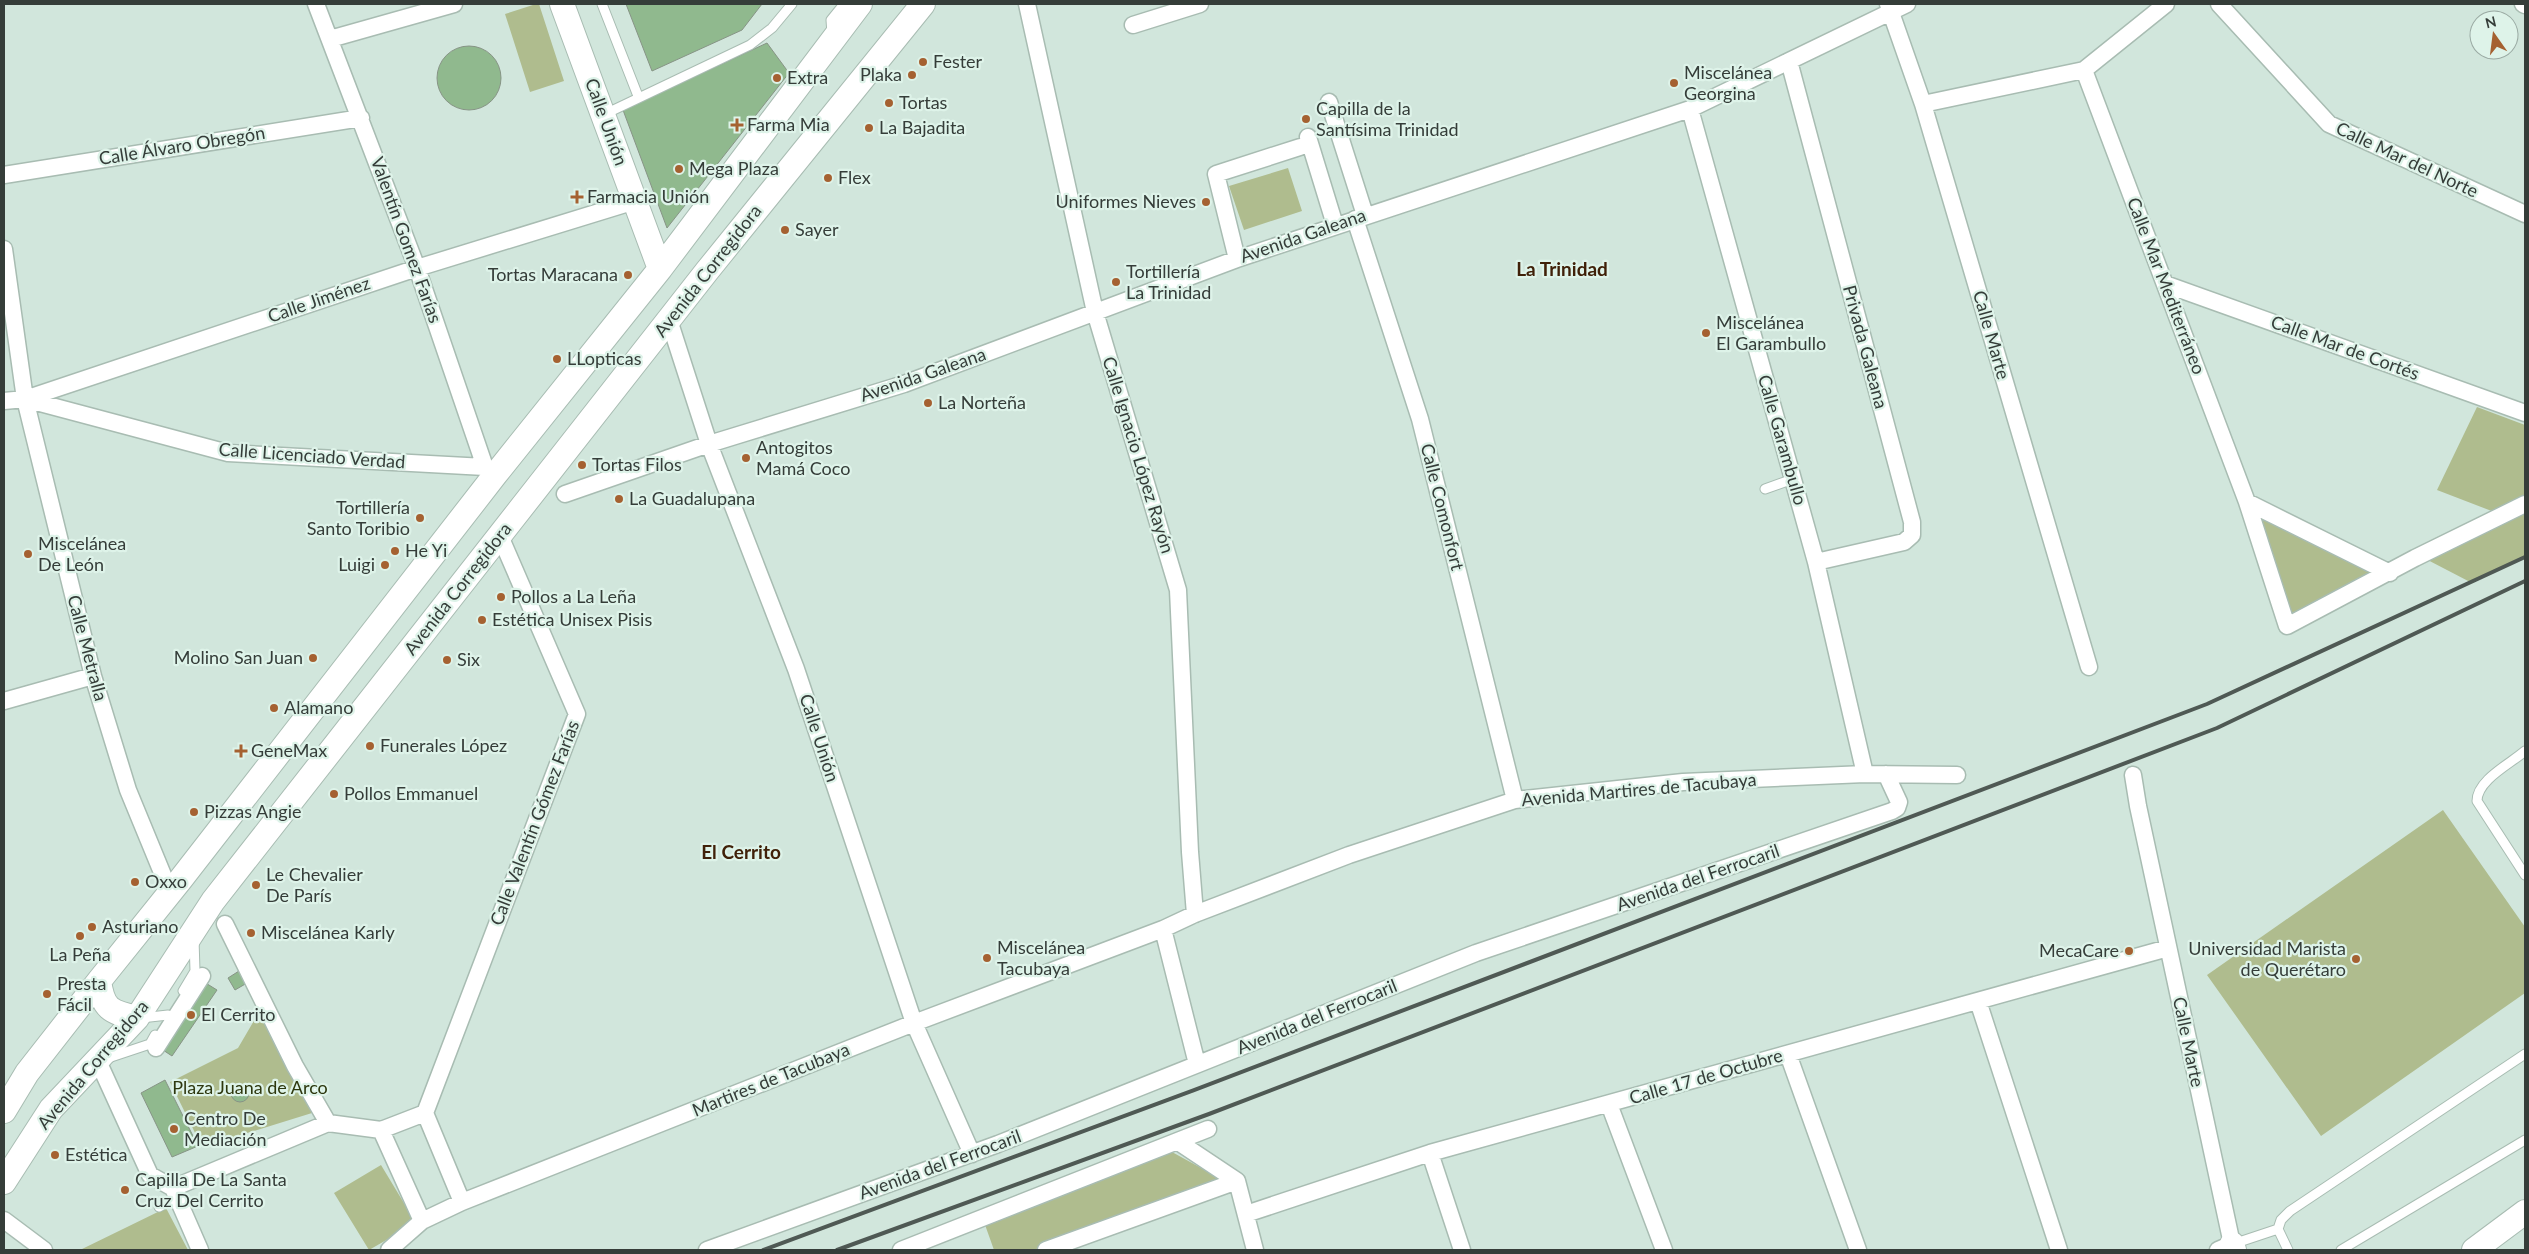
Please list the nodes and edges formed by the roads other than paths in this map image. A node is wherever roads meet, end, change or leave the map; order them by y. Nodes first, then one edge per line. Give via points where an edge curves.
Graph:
1 (316, 4) edge
2 (454, 4) edge
3 (562, 4) edge
4 (602, 4) edge
5 (792, 4) edge
6 (844, 4) edge
7 (860, 4) edge
8 (923, 4) edge
9 (1027, 4) edge
10 (1200, 4) edge
11 (1907, 4) edge
12 (2218, 4) edge
13 (2162, 5) edge
14 (1889, 8) edge
15 (1133, 25) dead end
16 (330, 39) junction
17 (832, 39) junction
18 (1789, 61) junction
19 (2084, 70) junction
20 (638, 96) junction
21 (1329, 102) dead end
22 (1923, 104) junction
23 (1690, 109) junction
24 (603, 115) junction
25 (361, 118) junction
26 (4, 175) edge
27 (635, 201) junction
28 (2524, 209) edge
29 (1360, 217) junction
30 (1335, 225) junction
31 (4, 249) edge
32 (1237, 259) junction
33 (417, 268) junction
34 (660, 269) junction
35 (2165, 284) junction
36 (1094, 312) junction
37 (669, 320) junction
38 (25, 399) junction
39 (4, 400) edge
40 (2525, 413) edge
41 (709, 444) junction
42 (490, 471) junction
43 (1793, 479) junction
44 (1765, 489) dead end
45 (565, 494) dead end
46 (2247, 502) junction
47 (2525, 504) edge
48 (500, 536) junction
49 (1816, 562) junction
50 (2390, 573) junction
51 (2089, 667) dead end
52 (93, 676) junction
53 (4, 701) edge
54 (2525, 751) edge
55 (1865, 774) junction
56 (1886, 774) junction
57 (1957, 775) dead end
58 (2133, 775) dead end
59 (1515, 800) junction
60 (2525, 875) edge
61 (170, 892) junction
62 (213, 901) junction
63 (1195, 914) junction
64 (1163, 929) junction
65 (194, 932) junction
66 (2168, 948) junction
67 (202, 976) dead end
68 (99, 981) junction
69 (1978, 1001) junction
70 (168, 1015) junction
71 (136, 1018) junction
72 (914, 1023) junction
73 (156, 1048) dead end
74 (1788, 1054) junction
75 (2525, 1054) edge
76 (98, 1061) junction
77 (1197, 1064) junction
78 (27, 1073) junction
79 (4, 1080) edge
80 (1609, 1104) junction
81 (4, 1111) edge
82 (425, 1113) junction
83 (328, 1123) junction
84 (1208, 1129) dead end
85 (381, 1130) junction
86 (2525, 1140) edge
87 (1177, 1141) junction
88 (1430, 1153) junction
89 (972, 1154) junction
90 (1237, 1181) junction
91 (4, 1182) edge
92 (175, 1192) junction
93 (462, 1202) junction
94 (159, 1207) dead end
95 (2525, 1212) edge
96 (1246, 1214) junction
97 (4, 1220) edge
98 (422, 1222) junction
99 (2278, 1229) junction
100 (2228, 1248) edge
101 (44, 1250) edge
102 (200, 1250) edge
103 (389, 1250) edge
104 (707, 1250) edge
105 (901, 1250) edge
106 (1046, 1250) edge
107 (1255, 1250) edge
108 (1462, 1250) edge
109 (1664, 1250) edge
110 (1858, 1250) edge
111 (2059, 1250) edge
112 (2288, 1250) edge
113 (2341, 1250) edge
114 (2474, 1250) edge

1 - 16 street, Valentín Gomez Farías
2 - 16 street
3 - 24 main road, Calle Unión
4 - 20 lane
5 - 20 lane via 772,28 750,45
6 - 17 lane via 830,20
7 - 17 main road
8 - 37 main road, Avenida Corregidora
9 - 36 street, Calle Ignacio López Rayón
10 - 15 street
11 - 14 street
12 - 28 street, Calle Mar del Norte via 2329,124
13 - 19 street
14 - 18 street, Avenida Galeana
14 - 22 street, Calle Marte
16 - 25 street, Valentín Gomez Farías
17 - 34 main road
18 - 23 street, Avenida Galeana
18 - 49 street, Privada Galeana via 1912,522 1912,535 1904,542
19 - 22 street
19 - 35 street, Calle Mar Mediterráneo
20 - 24 lane
21 - 29 street, Calle Comonfort
22 - 51 street, Calle Marte
23 - 29 street, Avenida Galeana
23 - 43 street, Calle Garambullo
24 - 27 main road, Calle Unión
25 - 26 street, Calle Álvaro Obregón
25 - 33 street, Valentín Gomez Farías
27 - 33 street, Calle Jiménez
27 - 34 main road, Calle Unión
29 - 30 street, Avenida Galeana
29 - 59 street, Calle Comonfort via 1420,419
30 - 32 street, Avenida Galeana
30 - 32 street via 1304,142 1216,174
31 - 38 street, Calle Metralla
32 - 36 street, Avenida Galeana
33 - 38 street, Calle Jiménez
33 - 42 street, Valentín Gomez Farías
34 - 42 main road
35 - 40 street, Calle Mar de Cortés
35 - 46 street, Calle Mar Mediterráneo
36 - 41 street, Avenida Galeana via 904,384
36 - 63 street, Calle Ignacio López Rayón via 1178,590
37 - 41 street, Calle Unión
37 - 48 main road, Avenida Corregidora
38 - 39 street, Calle Jiménez
38 - 42 street, Calle Licenciado Verdad via 228,453
38 - 52 street, Calle Metralla
41 - 45 street, Avenida Galeana
41 - 72 street, Calle Unión via 796,669
42 - 61 main road
43 - 44 lane
43 - 49 street, Calle Garambullo
46 - 50 street
46 - 50 street, Calle Mar Mediterráneo via 2288,626
47 - 50 street, Calle Mar Mediterráneo
48 - 62 main road, Avenida Corregidora
48 - 82 street, Calle Valentín Gómez Farías via 577,714
49 - 55 street, Calle Garambullo
52 - 53 street
52 - 61 street, Calle Metralla via 128,790
54 - 60 lane via 2483,784 2477,792 2477,801
55 - 56 street, Avenida Martires de Tacubaya
55 - 59 street, Avenida Martires de Tacubaya via 1684,782
56 - 57 street, Avenida Martires de Tacubaya
56 - 77 street, Avenida del Ferrocaril via 1899,802 1892,811 1476,953
58 - 66 street, Calle Marte
59 - 63 street, Avenida Martires de Tacubaya via 1350,855
61 - 68 main road
62 - 65 main road, Avenida Corregidora
62 - 83 street via 222,926
63 - 64 street, Avenida Martires de Tacubaya
64 - 72 street, Martires de Tacubaya
64 - 77 street
65 - 70 lane via 195,971
65 - 71 main road, Avenida Corregidora
66 - 69 street, Calle 17 de Octubre
66 - 100 street, Calle Marte
67 - 73 street
68 - 71 main road via 102,1000 114,1013
68 - 78 main road
69 - 74 street, Calle 17 de Octubre
69 - 111 street
70 - 71 lane
70 - 76 lane via 150,1044
71 - 76 main road, Avenida Corregidora
72 - 89 street, Calle Unión
72 - 93 street, Martires de Tacubaya
74 - 80 street, Calle 17 de Octubre
74 - 110 street
75 - 99 lane via 2290,1211
76 - 91 main road, Avenida Corregidora via 51,1109
76 - 92 street via 150,1175
77 - 89 street, Avenida del Ferrocaril
78 - 79 main road
78 - 81 main road
80 - 88 street, Calle 17 de Octubre
80 - 109 street
82 - 85 street
82 - 93 street
83 - 85 street
83 - 92 street
84 - 87 street
85 - 98 street
86 - 113 lane
87 - 90 street
87 - 105 street
88 - 96 street, Calle 17 de Octubre
88 - 108 street
89 - 104 street, Avenida del Ferrocaril
90 - 96 street
90 - 106 street
92 - 94 lane
92 - 102 street
93 - 98 street, Martires de Tacubaya
95 - 114 main road
96 - 107 street
97 - 101 street
98 - 103 street, Martires de Tacubaya
99 - 100 lane
99 - 112 lane

